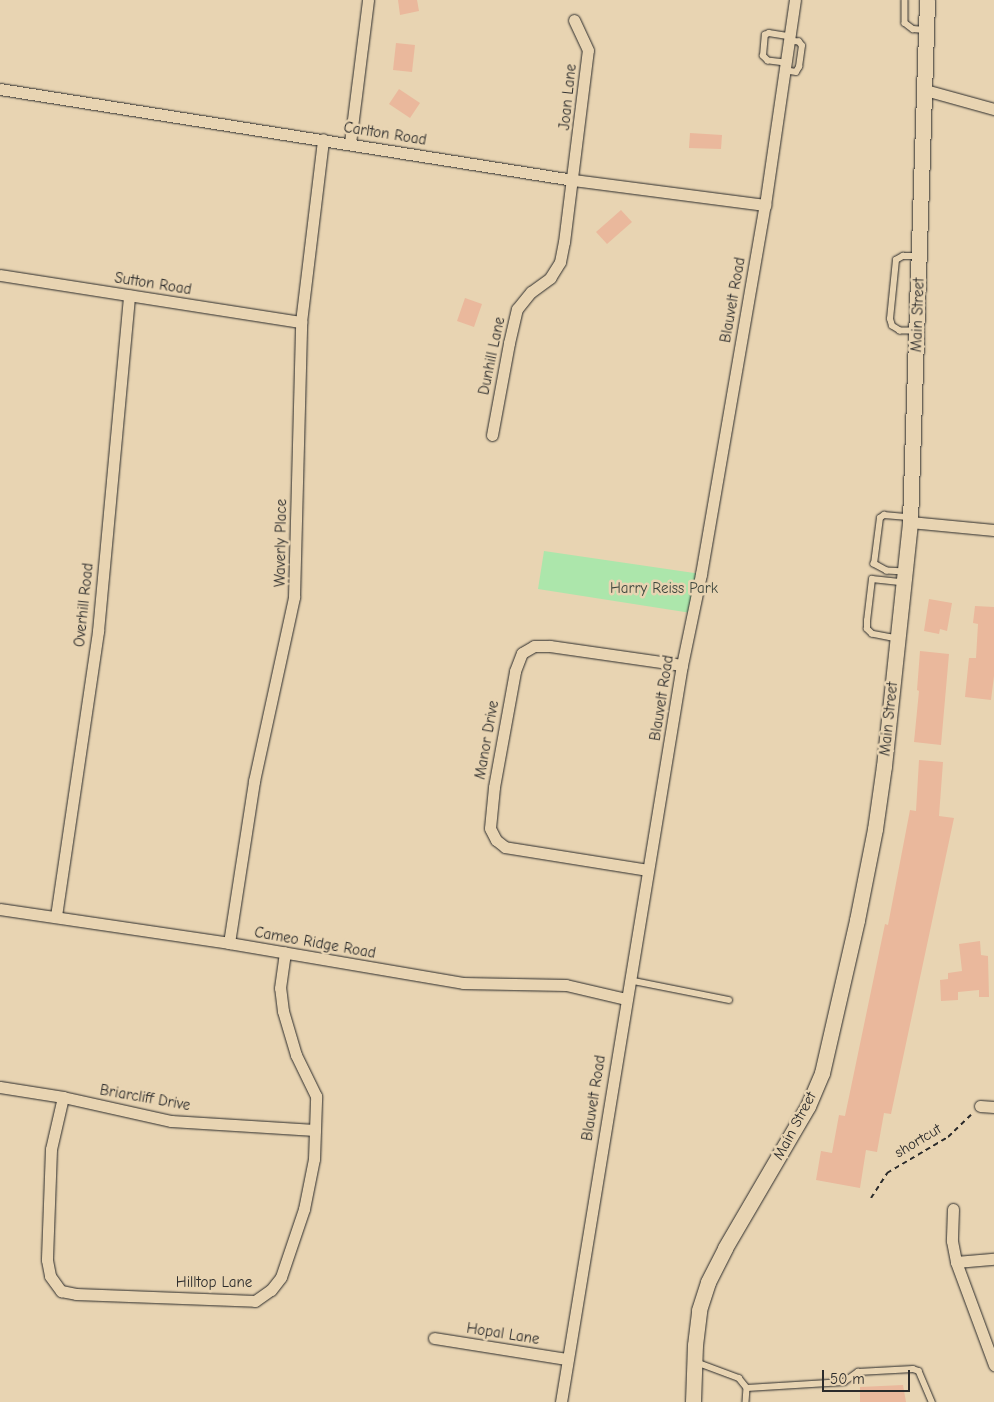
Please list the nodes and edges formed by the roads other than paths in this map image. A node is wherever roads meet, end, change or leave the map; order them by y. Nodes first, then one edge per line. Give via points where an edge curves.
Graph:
1 (368, 0) edge
2 (795, 0) edge
3 (905, 0) edge
4 (927, 0) edge
5 (574, 20) dead end
6 (926, 30) junction
7 (789, 38) junction
8 (784, 67) junction
9 (0, 89) edge
10 (925, 90) junction
11 (994, 108) edge
12 (323, 139) junction
13 (350, 143) junction
14 (573, 180) junction
15 (765, 205) junction
16 (920, 256) junction
17 (0, 275) edge
18 (129, 295) junction
19 (301, 322) junction
20 (918, 332) junction
21 (492, 435) dead end
22 (910, 519) junction
23 (994, 530) edge
24 (904, 577) junction
25 (898, 639) junction
26 (682, 665) junction
27 (648, 870) junction
28 (0, 909) edge
29 (56, 916) junction
30 (229, 943) junction
31 (285, 952) junction
32 (629, 980) junction
33 (626, 999) junction
34 (729, 1000) dead end
35 (0, 1087) edge
36 (63, 1097) junction
37 (980, 1106) road end
38 (994, 1107) edge
39 (315, 1130) junction
40 (953, 1209) dead end
41 (994, 1259) edge
42 (956, 1262) junction
43 (434, 1338) dead end
44 (567, 1359) junction
45 (694, 1361) junction
46 (994, 1365) edge
47 (748, 1388) junction
48 (561, 1402) edge
49 (693, 1402) edge
50 (746, 1402) edge
51 (932, 1402) edge

1 - 13 street
2 - 7 street, Blauvelt Road
3 - 6 lane via 905,23 913,29
4 - 6 main road, Main Street
5 - 14 street, Joan Lane via 588,50
6 - 10 main road, Main Street
7 - 8 street, Blauvelt Road
7 - 8 lane via 765,35 762,56
8 - 15 street, Blauvelt Road
9 - 12 street, Carlton Road
10 - 11 street
10 - 16 main road, Main Street
12 - 13 street, Carlton Road
12 - 19 street, Waverly Place
13 - 14 street, Carlton Road
14 - 15 street, Carlton Road
14 - 21 street, Dunhill Lane via 560,262 550,278 531,292 517,309
15 - 26 street, Blauvelt Road
16 - 20 main road, Main Street
16 - 20 lane via 903,256 896,260 890,320 892,326 900,330
17 - 18 street, Sutton Road
18 - 19 street, Sutton Road
18 - 29 street, Overhill Road via 98,631
19 - 30 street, Waverly Place via 294,597 254,781
20 - 22 main road, Main Street
22 - 23 street
22 - 24 main road, Main Street
22 - 24 lane via 884,515 877,528 874,564
24 - 25 main road, Main Street
24 - 25 lane via 872,579 867,620 867,628 872,634
25 - 45 main road, Main Street via 875,829 822,1073 808,1106 708,1282 699,1310
26 - 27 street, Blauvelt Road
26 - 27 street, Manor Drive via 550,646 534,646 522,653 515,670 494,787 490,828 496,840 505,847
27 - 32 street, Blauvelt Road
28 - 29 street, Cameo Ridge Road
29 - 30 street, Cameo Ridge Road
30 - 31 street, Cameo Ridge Road
31 - 33 street, Cameo Ridge Road via 462,983 566,986
31 - 39 street, Hilltop Lane via 280,988 283,1011 296,1055 316,1096
32 - 33 street, Blauvelt Road
32 - 34 lane
33 - 44 street, Blauvelt Road
35 - 36 street, Briarcliff Drive
36 - 39 street, Briarcliff Drive via 172,1121
36 - 39 street, Hilltop Lane via 51,1149 46,1260 50,1276 61,1291 76,1294 254,1301 272,1290 281,1277 304,1209 314,1159
37 - 38 street
40 - 42 street via 952,1241
41 - 42 street
42 - 46 street
43 - 44 street, Hopal Lane
44 - 48 street, Blauvelt Road
45 - 47 lane via 738,1378
45 - 49 main road, Main Street
47 - 50 lane
47 - 51 lane via 844,1382 858,1372 913,1368 919,1371

